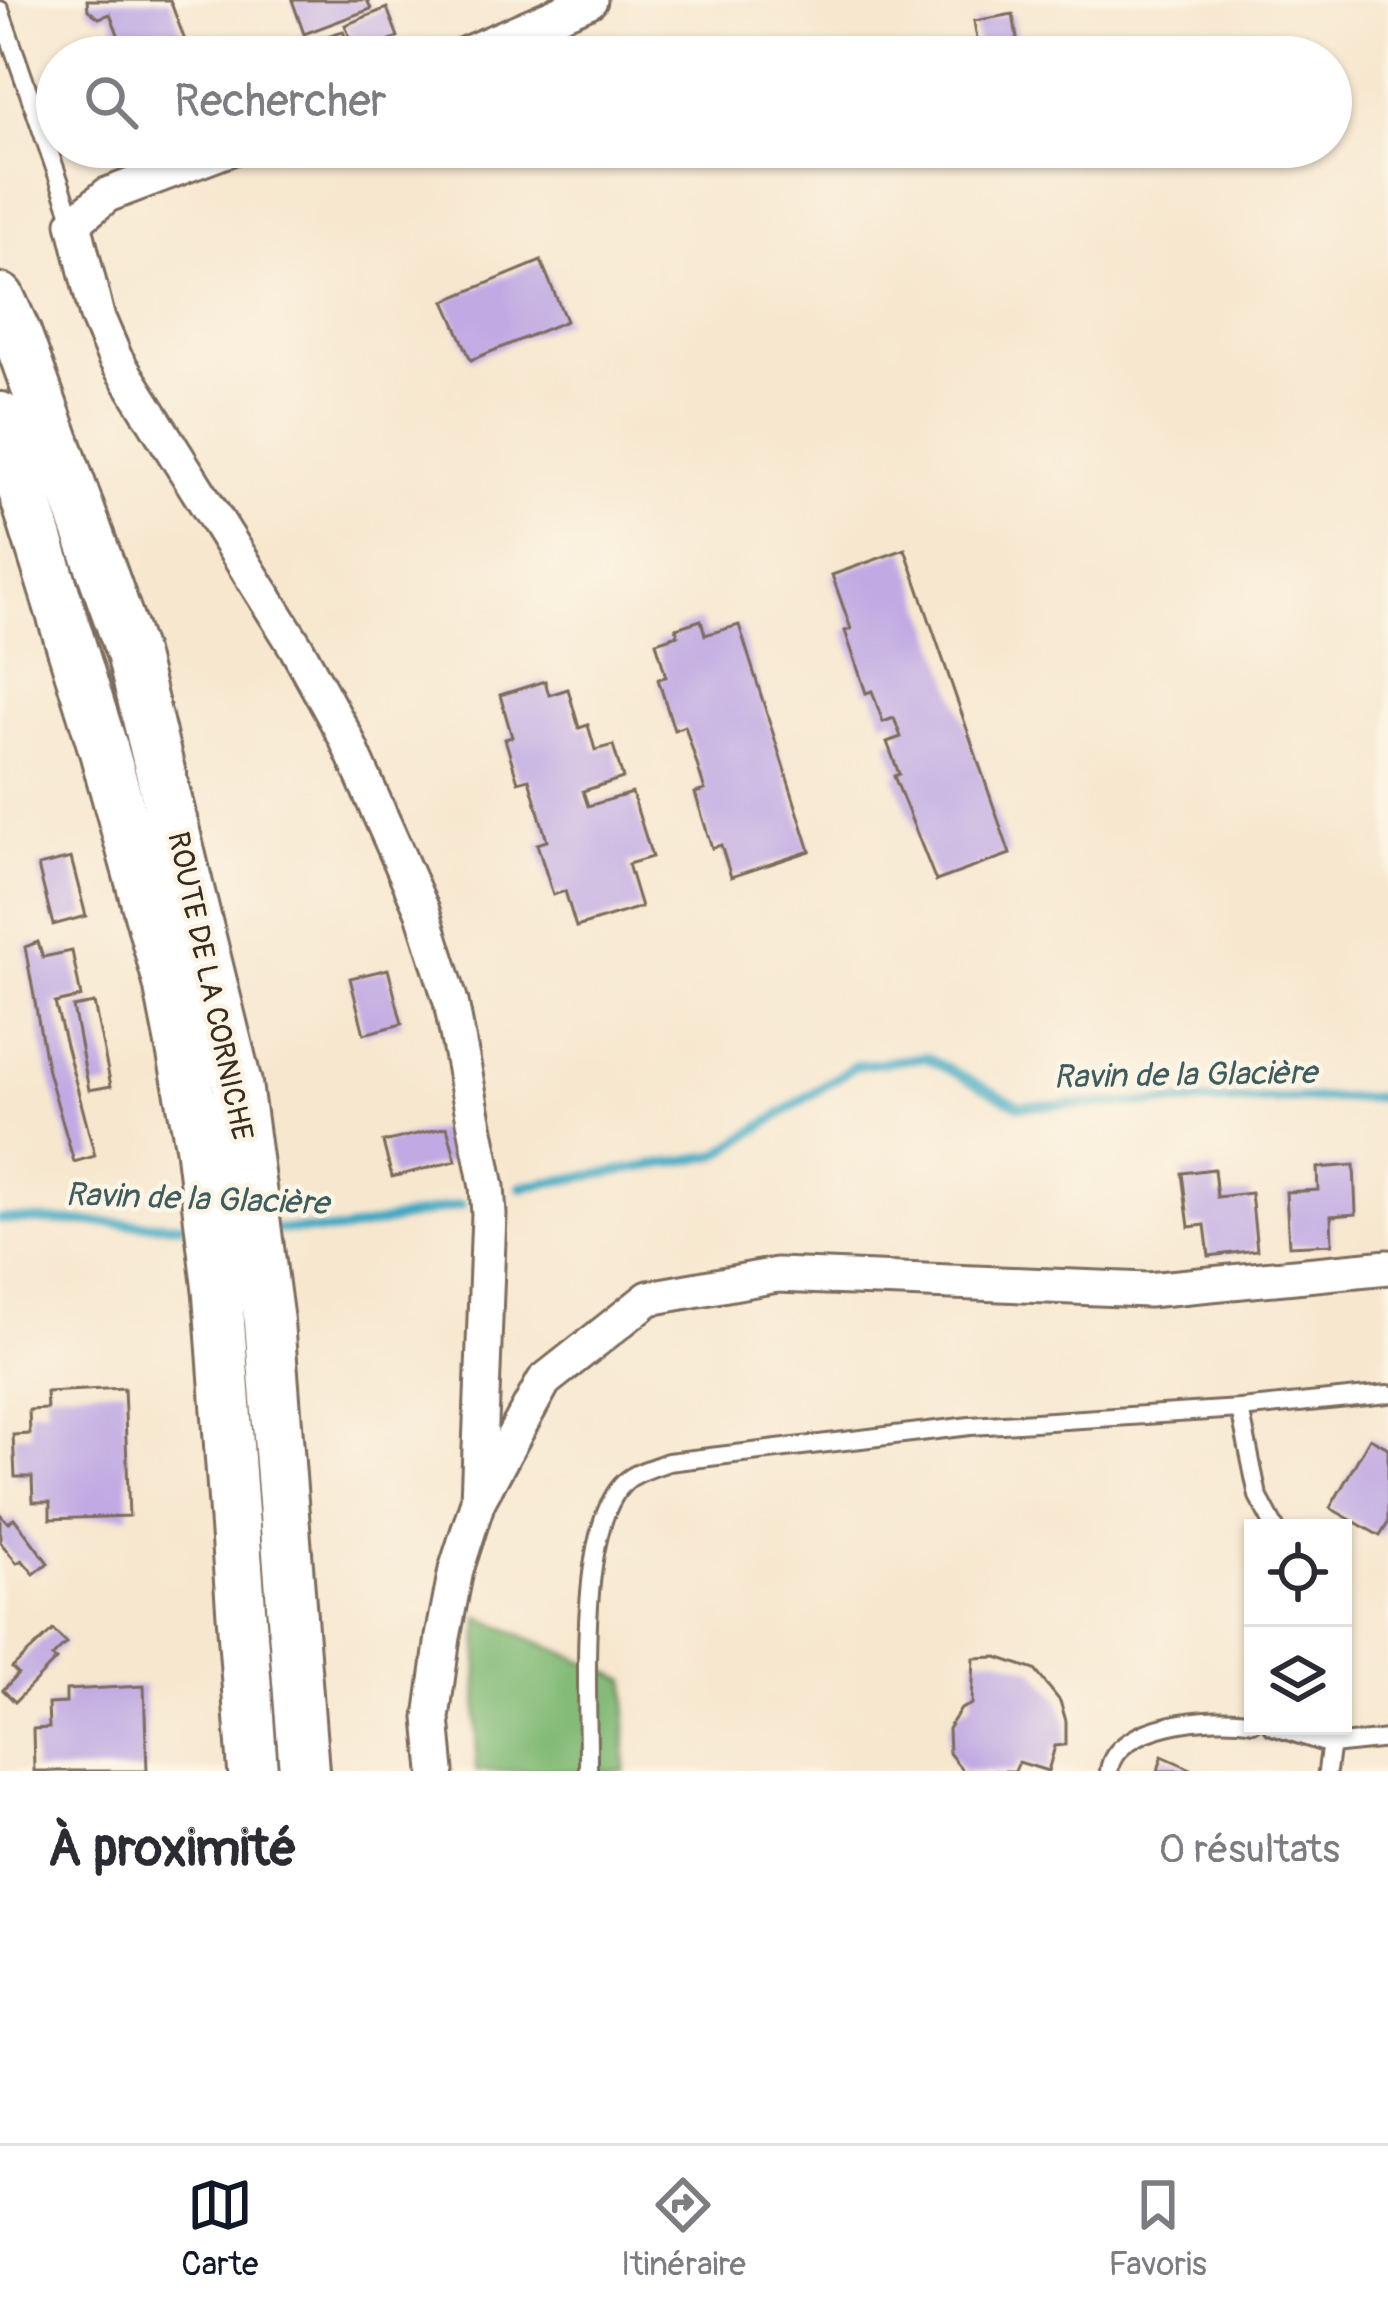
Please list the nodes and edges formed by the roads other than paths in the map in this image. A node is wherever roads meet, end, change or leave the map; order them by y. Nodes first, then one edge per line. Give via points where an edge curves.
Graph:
1 (590, 0) edge
2 (0, 10) edge
3 (507, 36) edge
4 (36, 114) edge
5 (55, 168) edge
6 (178, 168) edge
7 (74, 223) junction
8 (9, 316) edge
9 (0, 417) edge
10 (1388, 1267) edge
11 (1388, 1394) edge
12 (1240, 1409) junction
13 (478, 1501) junction
14 (1270, 1519) edge
15 (1244, 1721) edge
16 (1300, 1735) edge
17 (1332, 1735) edge
18 (1388, 1739) edge
19 (1331, 1745) junction
20 (254, 1771) edge
21 (304, 1771) edge
22 (437, 1771) edge
23 (588, 1771) edge
24 (1109, 1771) edge
25 (1327, 1771) edge

1 - 3 street
2 - 4 lane
5 - 7 lane
6 - 7 street via 106,195
7 - 13 street via 115,358 345,736 422,910 452,1002 489,1214
8 - 21 main road, ROUTE DE LA CORNICHE via 130,653 237,1084 269,1322
9 - 20 main road, ROUTE DE LA CORNICHE via 168,982 200,1145
10 - 13 street via 1148,1291 777,1275 649,1298 544,1381
11 - 12 lane
12 - 14 lane
12 - 23 lane via 970,1426 668,1462 628,1479 598,1524
13 - 22 street via 443,1637 432,1718
15 - 24 lane via 1176,1722 1116,1753
16 - 19 lane
17 - 19 lane
18 - 19 lane
19 - 25 lane

